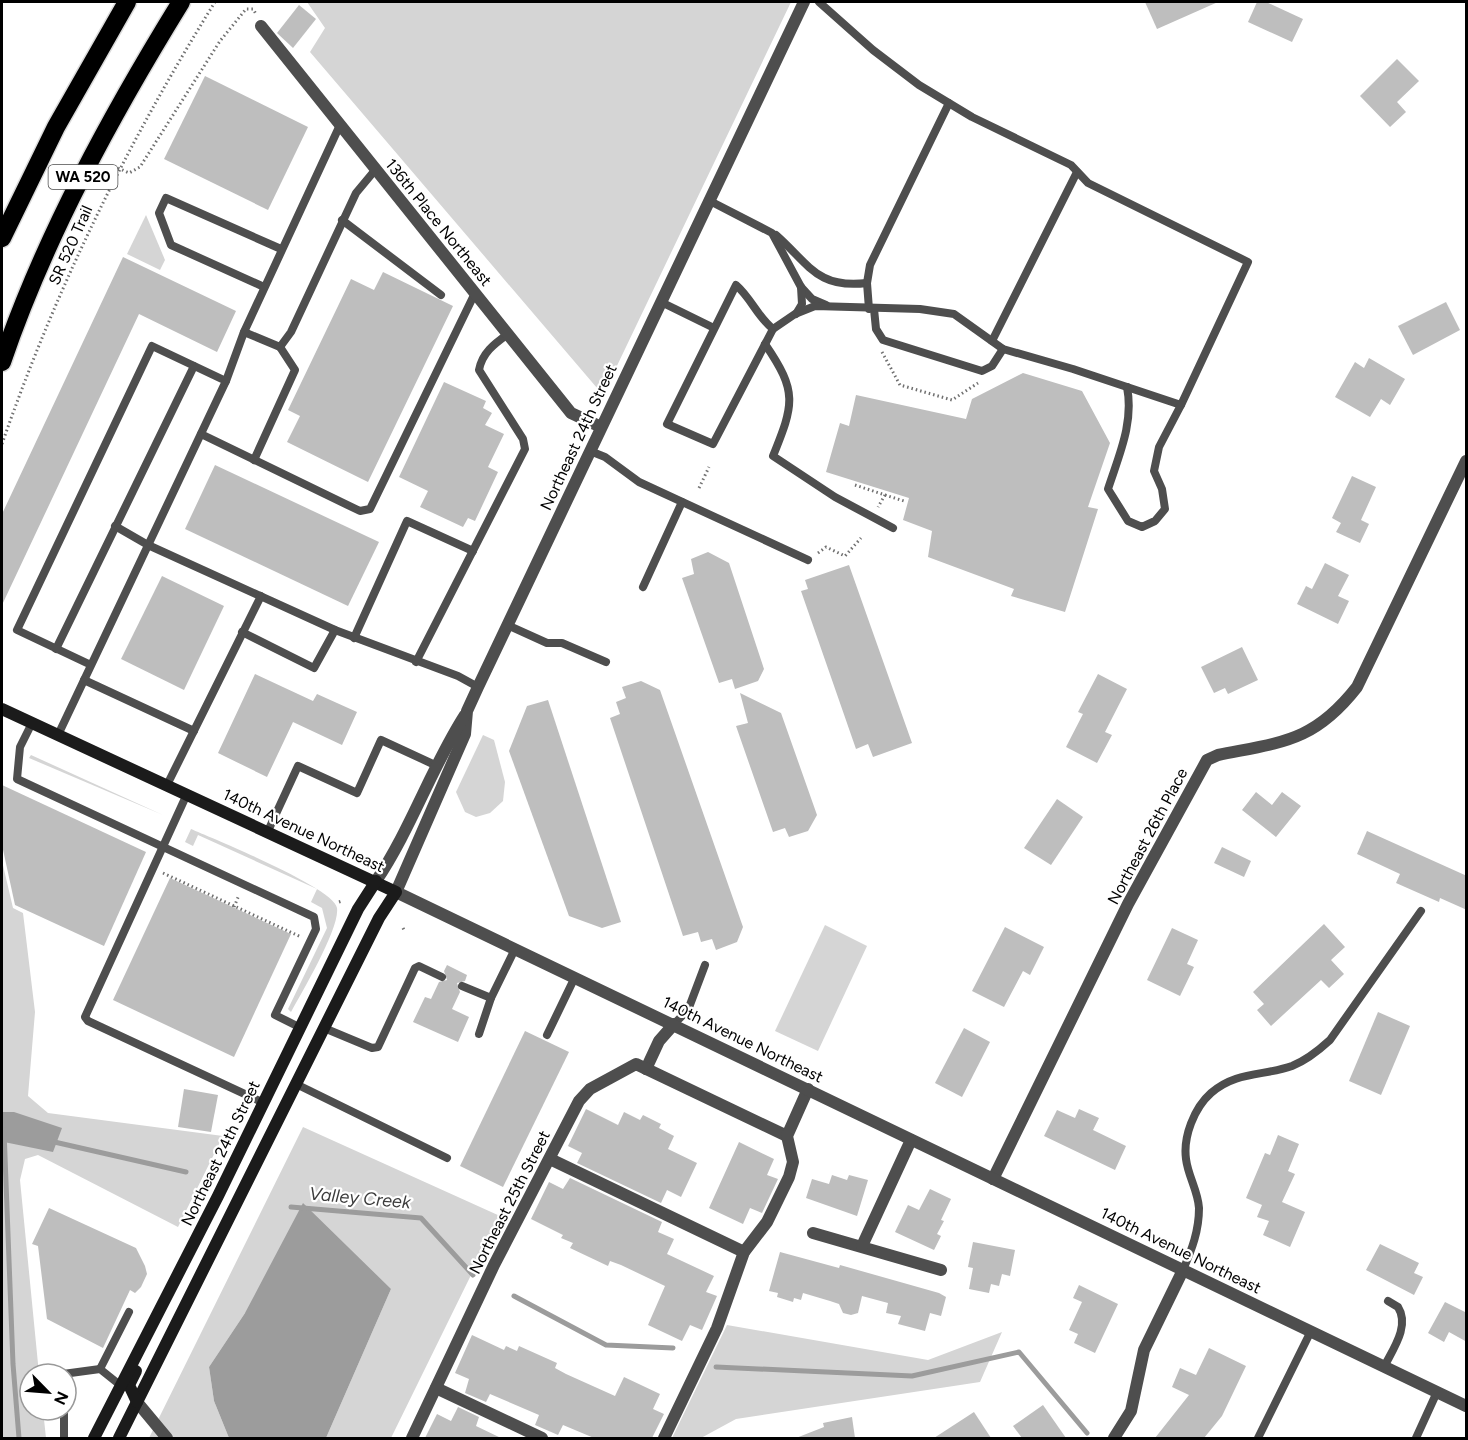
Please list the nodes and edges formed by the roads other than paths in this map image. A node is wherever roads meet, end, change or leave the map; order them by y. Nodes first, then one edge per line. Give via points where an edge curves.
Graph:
1 (127, 2) edge
2 (182, 2) edge
3 (804, 2) edge
4 (819, 2) edge
5 (261, 26) road end
6 (949, 103) junction
7 (340, 125) junction
8 (376, 170) junction
9 (1077, 172) junction
10 (708, 200) junction
11 (342, 220) junction
12 (772, 232) junction
13 (2, 238) edge
14 (281, 249) junction
15 (867, 283) junction
16 (264, 287) junction
17 (801, 287) junction
18 (475, 293) junction
19 (441, 295) dead end
20 (661, 302) junction
21 (833, 308) junction
22 (872, 309) junction
23 (795, 314) junction
24 (714, 328) junction
25 (773, 329) junction
26 (244, 332) junction
27 (508, 334) junction
28 (992, 341) junction
29 (765, 344) junction
30 (280, 347) junction
31 (1003, 349) junction
32 (2, 362) edge
33 (194, 366) junction
34 (226, 381) junction
35 (1127, 387) junction
36 (1181, 405) junction
37 (601, 427) junction
38 (201, 434) junction
39 (590, 451) junction
40 (254, 460) junction
41 (1467, 461) edge
42 (682, 502) junction
43 (115, 526) junction
44 (893, 528) dead end
45 (148, 545) junction
46 (473, 551) junction
47 (808, 560) road end
48 (643, 587) dead end
49 (261, 596) junction
50 (507, 625) junction
51 (334, 630) junction
52 (242, 632) junction
53 (354, 638) junction
54 (56, 649) junction
55 (416, 662) junction
56 (606, 662) dead end
57 (91, 665) junction
58 (84, 681) junction
59 (478, 687) junction
60 (2, 709) edge
61 (467, 711) junction
62 (32, 723) junction
63 (194, 730) junction
64 (58, 735) junction
65 (435, 765) junction
66 (167, 785) junction
67 (187, 794) junction
68 (268, 831) junction
69 (162, 847) junction
70 (376, 881) junction
71 (396, 892) junction
72 (1421, 911) dead end
73 (515, 949) junction
74 (705, 965) dead end
75 (442, 977) dead end
76 (575, 977) junction
77 (462, 986) dead end
78 (491, 998) junction
79 (674, 1024) junction
80 (301, 1028) junction
81 (324, 1028) junction
82 (479, 1034) dead end
83 (546, 1035) dead end
84 (646, 1069) junction
85 (296, 1084) junction
86 (808, 1089) junction
87 (264, 1103) junction
88 (788, 1136) junction
89 (912, 1140) junction
90 (447, 1158) dead end
91 (550, 1159) junction
92 (993, 1179) junction
93 (813, 1233) dead end
94 (862, 1246) junction
95 (744, 1252) junction
96 (941, 1270) dead end
97 (1183, 1270) junction
98 (1388, 1301) dead end
99 (161, 1307) junction
100 (129, 1312) dead end
101 (1311, 1331) junction
102 (1384, 1366) junction
103 (100, 1369) junction
104 (78, 1372) edge
105 (120, 1385) junction
106 (436, 1388) junction
107 (1437, 1392) junction
108 (137, 1402) junction
109 (1467, 1406) edge
110 (64, 1422) edge
111 (64, 1438) edge
112 (94, 1438) edge
113 (118, 1438) edge
114 (167, 1438) edge
115 (412, 1438) edge
116 (542, 1438) edge
117 (664, 1438) edge
118 (1114, 1438) edge
119 (1258, 1438) edge
120 (1416, 1438) edge

1 - 13 highway, WA 520 via 56,127
2 - 32 highway, WA 520 via 97,147 18,314
3 - 10 street, Northeast 24th Street
4 - 6 lane via 873,50
5 - 7 street, 136th Place Northeast
6 - 9 lane via 1071,165
6 - 15 lane via 870,266
7 - 8 street, 136th Place Northeast
7 - 14 lane
8 - 11 lane via 356,193
8 - 18 street, 136th Place Northeast
9 - 28 lane
9 - 36 lane via 1088,183 1248,262
10 - 12 lane
10 - 20 street, Northeast 24th Street
11 - 19 lane
11 - 30 lane via 291,332
12 - 15 lane via 830,282
12 - 17 lane
14 - 16 lane
14 - 16 lane via 166,198 159,213 171,245
15 - 22 lane
16 - 26 lane
17 - 21 lane via 812,299
17 - 23 lane via 802,304
18 - 27 street, 136th Place Northeast
18 - 40 lane via 370,509 360,511
20 - 24 lane
20 - 37 street, Northeast 24th Street
21 - 22 lane
21 - 23 lane via 815,306
22 - 28 lane via 954,314
22 - 31 lane via 883,340 982,371 992,366
23 - 25 lane
24 - 25 lane via 736,285 748,296 760,319
24 - 29 lane via 667,424 713,444
25 - 29 lane
26 - 30 lane
26 - 34 lane
27 - 37 street, 136th Place Northeast via 571,413
27 - 46 lane via 490,348 479,370 523,439 525,449
28 - 31 lane
29 - 44 lane via 784,371 791,404 772,456 835,497
30 - 40 lane via 295,370
31 - 35 lane
33 - 34 lane
33 - 43 lane
33 - 54 lane via 152,346 17,630
34 - 38 lane
35 - 36 lane
35 - 36 lane via 1131,405 1128,429 1108,489 1128,520 1142,527 1155,521 1165,509 1154,471 1159,447
37 - 39 street, Northeast 24th Street
38 - 40 lane
38 - 45 lane
39 - 42 lane via 639,482
39 - 50 street, Northeast 24th Street
41 - 92 street, Northeast 26th Place via 1357,687 1340,709 1294,740 1207,760 1128,904
42 - 47 lane
42 - 48 lane
43 - 45 lane
43 - 54 lane
45 - 49 lane
45 - 57 lane
46 - 53 lane via 407,521
46 - 55 lane
49 - 51 lane
49 - 52 lane
50 - 56 lane via 547,644 562,642
50 - 59 street, Northeast 24th Street
51 - 52 lane via 314,668
51 - 53 lane
52 - 63 lane
53 - 55 lane
54 - 57 lane
55 - 59 lane
57 - 58 lane
58 - 63 lane
58 - 64 lane
59 - 61 street, Northeast 24th Street
60 - 62 main road, 140th Avenue Northeast
61 - 65 street
61 - 71 street, Northeast 24th Street via 465,734
62 - 64 main road, 140th Avenue Northeast
62 - 69 lane via 20,747 16,779
63 - 66 lane
64 - 66 main road, 140th Avenue Northeast
65 - 68 lane via 381,740 357,793 298,766
65 - 70 street
66 - 67 main road, 140th Avenue Northeast
67 - 68 main road, 140th Avenue Northeast
67 - 69 lane
68 - 70 main road, 140th Avenue Northeast
69 - 80 lane via 314,917 316,929 275,1015
69 - 87 lane via 85,1017
70 - 71 main road, 140th Avenue Northeast
70 - 80 main road, Northeast 24th Street via 358,909
71 - 73 street, 140th Avenue Northeast
71 - 81 main road
72 - 97 lane via 1330,1040 1314,1055 1291,1066 1230,1079 1209,1094 1192,1119 1186,1139 1186,1160 1199,1205 1198,1222 1194,1246
73 - 76 street, 140th Avenue Northeast
73 - 78 lane
74 - 79 lane via 688,1010
75 - 81 lane via 419,966 415,968 378,1047
76 - 79 street, 140th Avenue Northeast
76 - 83 lane
77 - 78 lane
78 - 82 lane
79 - 84 street via 658,1041
79 - 86 street, 140th Avenue Northeast
80 - 87 main road, Northeast 24th Street
81 - 85 main road
84 - 88 street
84 - 91 street, Northeast 25th Street via 636,1064 590,1089 579,1101
85 - 90 lane
85 - 108 main road
86 - 88 street
86 - 89 street, 140th Avenue Northeast
87 - 99 main road, Northeast 24th Street
88 - 95 street via 793,1162 789,1177 767,1222
89 - 92 street, 140th Avenue Northeast
89 - 94 street
91 - 95 street
91 - 106 street, Northeast 25th Street
92 - 97 street, 140th Avenue Northeast
93 - 94 street
94 - 96 street
95 - 117 street via 717,1328
97 - 101 street, 140th Avenue Northeast
97 - 118 street via 1144,1350 1131,1411
98 - 102 lane via 1398,1307 1402,1321
99 - 105 main road, Northeast 24th Street
99 - 108 main road via 161,1320 129,1385
100 - 103 lane
101 - 102 street, 140th Avenue Northeast
101 - 119 lane
102 - 107 street, 140th Avenue Northeast
103 - 104 lane
103 - 105 lane
105 - 112 main road, Northeast 24th Street
106 - 115 street, Northeast 25th Street
106 - 116 street
107 - 109 street, 140th Avenue Northeast
107 - 120 lane
108 - 113 main road
108 - 114 street
110 - 111 lane

